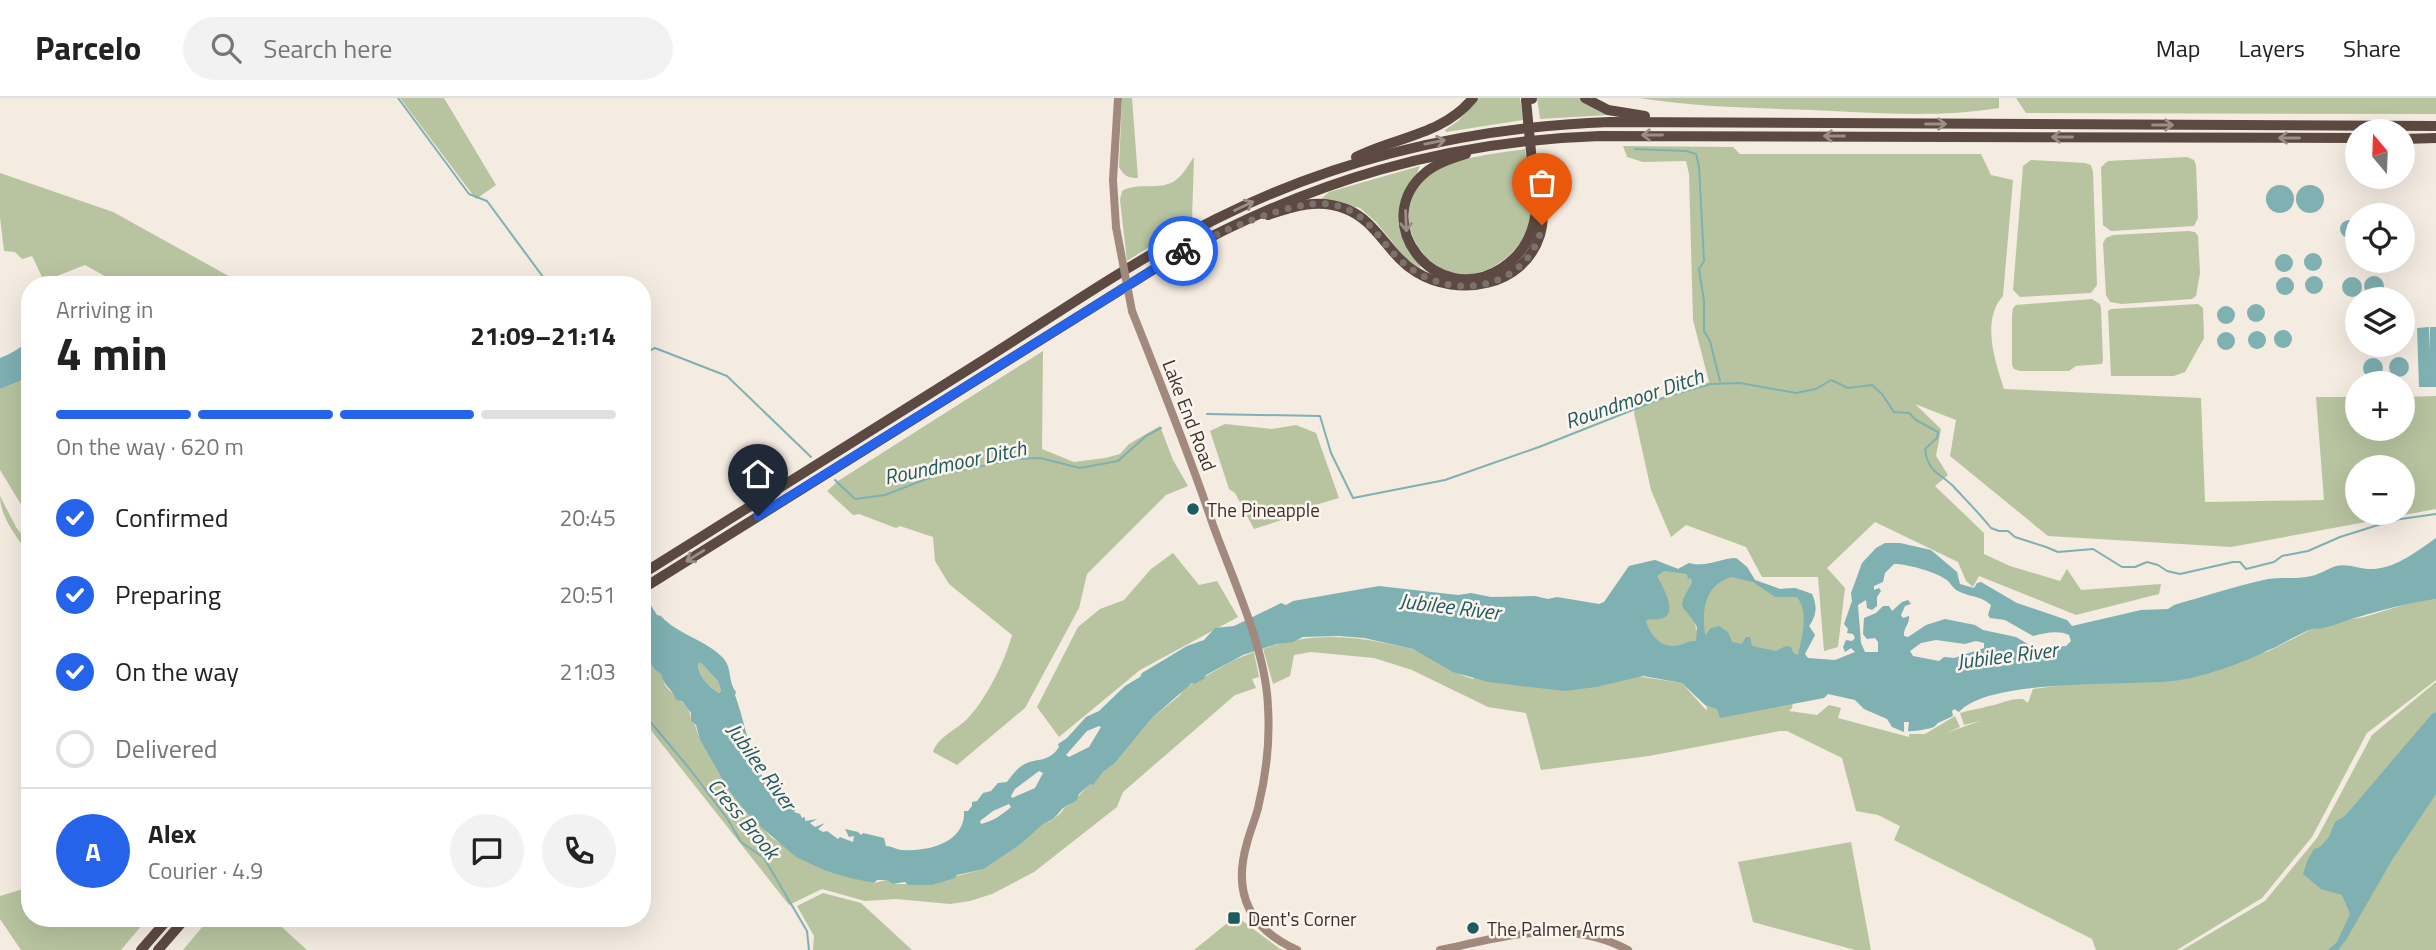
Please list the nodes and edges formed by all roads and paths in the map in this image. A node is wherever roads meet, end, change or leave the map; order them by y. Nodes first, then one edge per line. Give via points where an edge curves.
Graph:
1 (1118, 98) edge
2 (1474, 98) edge
3 (1585, 98) edge
4 (1529, 99) edge
5 (1721, 122) junction
6 (2436, 126) edge
7 (2345, 138) edge
8 (2436, 138) edge
9 (2415, 139) edge
10 (1506, 142) junction
11 (1536, 171) junction
12 (1322, 173) junction
13 (1212, 235) junction
14 (651, 568) edge
15 (651, 584) edge
16 (161, 927) edge
17 (178, 927) edge
18 (141, 950) edge
19 (158, 950) edge
20 (1297, 950) edge
21 (1440, 950) edge
22 (1628, 950) edge

1 - 20 main road, Lake End Road, bridge via 1113,180 1116,227 1132,311 1260,655 1268,738 1258,807 1243,861 1245,901 1265,931
2 - 12 highway via 1439,126
3 - 5 highway via 1616,113
4 - 11 highway
5 -> 6 highway
12 -> 5 highway via 1415,146 1509,130 1589,123
7 -> 10 highway via 1634,135
8 - 9 highway
10 -> 11 highway via 1447,160 1419,178 1408,198 1404,220 1418,258 1436,272 1461,280 1485,276 1510,262 1533,227
10 - 13 highway via 1369,171 1280,203
11 - 13 highway via 1542,214 1537,243 1516,270 1483,284 1451,285 1418,273 1399,259 1364,219 1331,204 1298,205
14 -> 12 highway via 1165,247 1251,202
13 -> 15 highway
16 - 18 highway
17 - 19 highway
21 - 22 main road via 1547,930 1592,936

